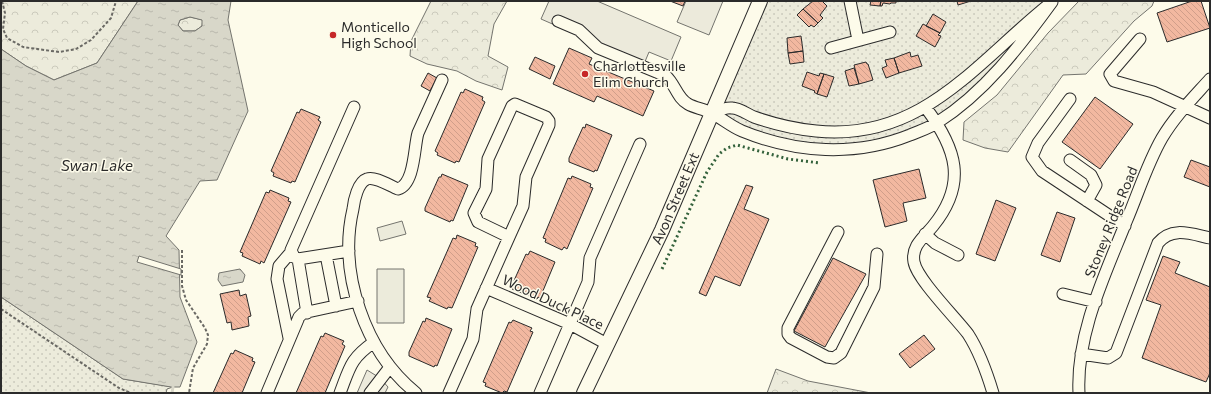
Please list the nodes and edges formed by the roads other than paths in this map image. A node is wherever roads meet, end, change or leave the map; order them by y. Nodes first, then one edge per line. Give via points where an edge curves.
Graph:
1 (760, 1) edge
2 (850, 1) edge
3 (1053, 2) edge
4 (558, 21) dead end
5 (890, 32) dead end
6 (1140, 39) dead end
7 (858, 40) junction
8 (831, 48) dead end
9 (1210, 79) edge
10 (442, 80) dead end
11 (1070, 99) dead end
12 (354, 107) dead end
13 (926, 108) junction
14 (1184, 108) junction
15 (711, 113) junction
16 (1210, 118) edge
17 (937, 123) junction
18 (640, 144) dead end
19 (1070, 160) dead end
20 (1087, 201) junction
21 (1125, 226) junction
22 (838, 232) dead end
23 (925, 234) junction
24 (509, 237) junction
25 (1210, 238) edge
26 (349, 251) junction
27 (877, 254) dead end
28 (958, 254) dead end
29 (326, 255) junction
30 (295, 256) junction
31 (486, 288) junction
32 (1063, 294) dead end
33 (358, 302) junction
34 (1096, 302) junction
35 (336, 306) junction
36 (307, 313) junction
37 (570, 324) junction
38 (289, 338) junction
39 (374, 342) junction
40 (607, 344) junction
41 (1081, 354) junction
42 (390, 367) junction
43 (267, 393) edge
44 (340, 393) edge
45 (370, 393) edge
46 (416, 393) edge
47 (449, 393) edge
48 (540, 393) edge
49 (584, 393) edge
50 (992, 393) edge
51 (1079, 393) edge

1 - 15 main road, Avon Street Ext
2 - 7 street
3 - 13 street via 1029,20 955,88
3 - 17 street via 1002,66 980,88
4 - 15 street via 579,30 598,48 666,76 688,104
5 - 7 street
6 - 14 street via 1110,74 1114,81 1153,92
7 - 8 street
9 - 14 street, Stoney Ridge Road
10 - 26 street via 418,133 415,159 404,184 398,189 369,178 361,183 350,221
11 - 20 street via 1038,143 1032,158 1042,171
12 - 30 street
13 - 15 street via 874,128 840,132 786,127 731,108
13 - 17 street
14 - 16 street
14 - 21 street, Stoney Ridge Road via 1152,158
15 - 17 street via 743,132 811,150 847,150 883,144
15 - 40 main road, Avon Street Ext via 662,230
17 - 23 street via 951,148 955,173 942,213
18 - 37 street via 590,258 588,282
19 - 20 street via 1091,175 1096,185
20 - 21 street
21 - 34 street, Stoney Ridge Road
22 - 27 street via 788,328 788,334 792,338 827,357 834,358 841,353 874,287
23 - 28 street via 935,243
23 - 50 street via 913,253 916,268 969,336
24 - 24 street via 478,222 474,213 486,189 488,159 512,106 519,104 546,116 549,125 526,177 522,206
24 - 31 street
25 - 41 street via 1173,232 1162,238 1116,353 1108,358
26 - 29 street
26 - 33 street
29 - 30 street
29 - 35 street
30 - 36 street
30 - 38 street via 279,266 277,279
31 - 37 street, Wood Duck Place
31 - 47 street via 477,310 473,339
32 - 34 street
33 - 35 street
33 - 39 street
34 - 41 street, Stoney Ridge Road
35 - 36 street
36 - 38 street via 299,317
37 - 40 street, Wood Duck Place
37 - 48 street
38 - 43 street
39 - 42 street
39 - 44 street via 353,360
40 - 49 main road, Avon Street Ext
41 - 51 street, Stoney Ridge Road
42 - 45 street
42 - 46 street

